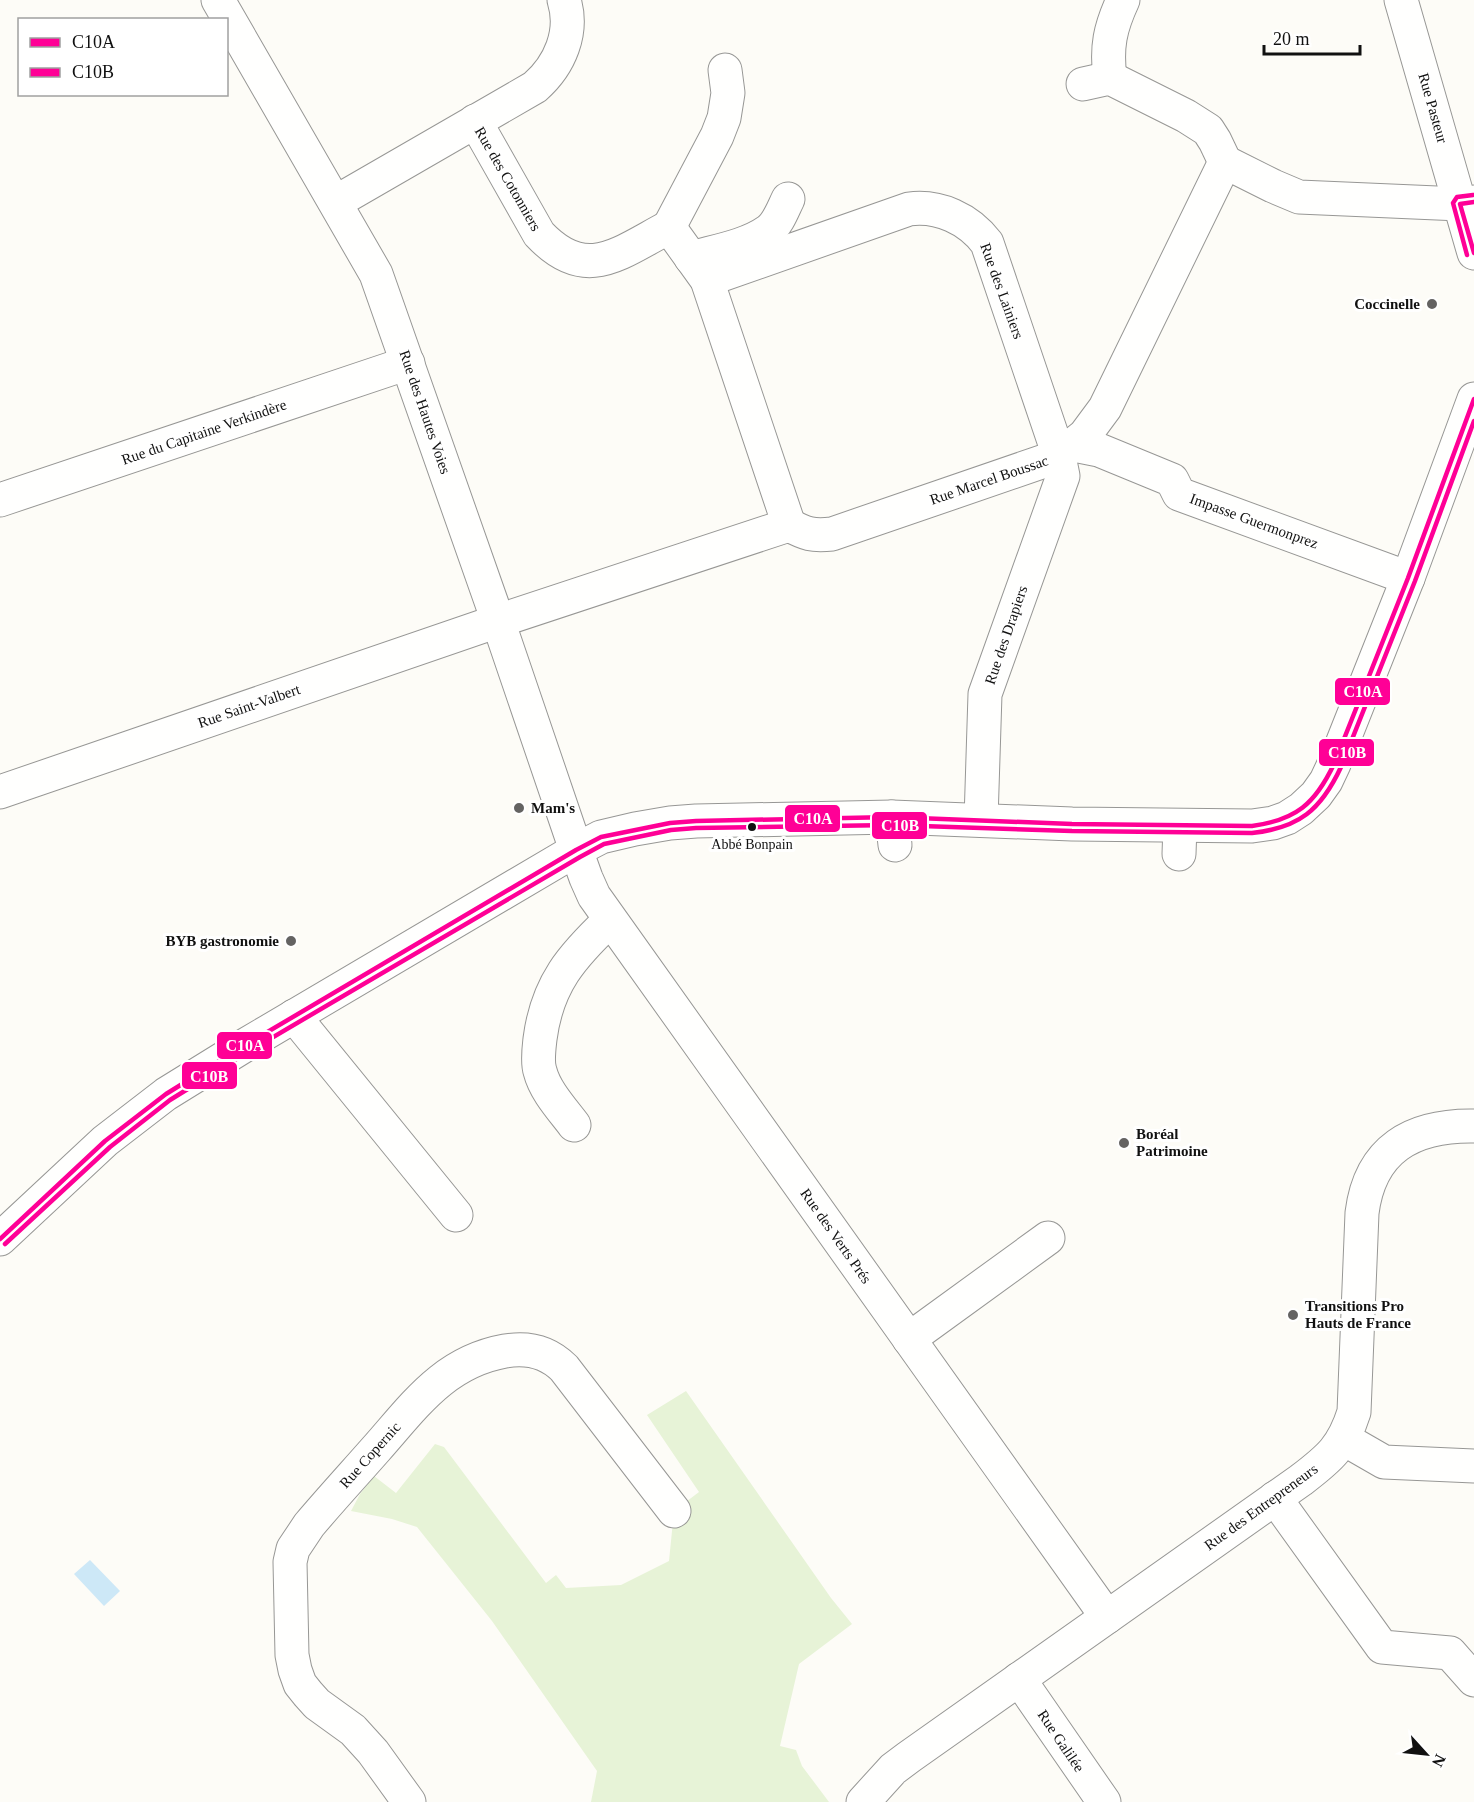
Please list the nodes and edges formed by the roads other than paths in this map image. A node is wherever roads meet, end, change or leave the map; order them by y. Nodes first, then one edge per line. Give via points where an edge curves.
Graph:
1 (218, 0) edge
2 (564, 0) edge
3 (1123, 0) edge
4 (1401, 0) edge
5 (725, 70) dead end
6 (475, 121) junction
7 (1225, 162) junction
8 (788, 198) dead end
9 (336, 202) junction
10 (1467, 203) edge
11 (669, 227) junction
12 (1474, 253) edge
13 (699, 269) junction
14 (408, 363) junction
15 (1474, 399) edge
16 (1066, 451) junction
17 (0, 500) edge
18 (789, 525) junction
19 (1408, 578) junction
20 (498, 621) junction
21 (0, 792) edge
22 (981, 820) junction
23 (576, 850) junction
24 (610, 920) junction
25 (294, 1016) junction
26 (574, 1125) dead end
27 (1474, 1126) edge
28 (456, 1215) dead end
29 (1048, 1238) dead end
30 (0, 1239) edge
31 (909, 1339) junction
32 (1344, 1439) junction
33 (1474, 1466) edge
34 (1275, 1498) junction
35 (674, 1511) dead end
36 (1107, 1617) junction
37 (1019, 1679) junction
38 (1474, 1680) edge
39 (409, 1802) edge
40 (863, 1802) edge
41 (1104, 1802) edge

1 - 9 street, Rue des Hautes Voies
2 - 6 street, Rue des Cotonniers via 567,35 545,79
3 - 7 street via 1097,81 1197,122 1208,130
4 - 10 street, Rue Pasteur
5 - 11 street via 728,93 724,118
6 - 9 street, Rue des Cotonniers
6 - 11 street, Rue des Cotonniers via 538,234 562,254 578,261 595,262
7 - 10 street via 1299,196
7 - 16 street, Rue Marcel Boussac via 1105,408 1085,435
8 - 13 street via 769,230
9 - 14 street, Rue des Hautes Voies via 376,274
10 - 12 street, Rue Pasteur
11 - 13 street
13 - 16 street, Rue des Lainiers via 909,209 923,207 954,216 978,231 987,243
13 - 18 street
14 - 17 street, Rue du Capitaine Verkindère
14 - 20 street, Rue des Hautes Voies
15 - 19 street
16 - 18 street, Rue Marcel Boussac via 831,534 815,536
16 - 19 street, Impasse Guermonprez via 1099,450 1172,480 1179,494
16 - 22 street, Rue des Drapiers via 1063,476 986,694
18 - 20 street
19 - 22 street via 1326,781 1316,795 1287,818 1227,827 1180,840 1072,836
20 - 21 street, Rue Saint-Valbert
20 - 23 street, Rue des Hautes Voies
22 - 23 street via 893,831 786,818 670,823 601,837
23 - 24 street, Rue des Verts Prés via 594,896
23 - 25 street
24 - 26 street via 567,966 543,1019 539,1070
24 - 31 street, Rue des Verts Prés
25 - 28 street
25 - 30 street via 136,1116
27 - 32 street, Rue des Entrepreneurs via 1436,1128 1406,1140 1383,1159 1368,1184 1362,1213 1354,1412
29 - 31 street
31 - 36 street, Rue des Verts Prés
32 - 33 street via 1384,1462
32 - 34 street, Rue des Entrepreneurs via 1322,1464
34 - 36 street, Rue des Entrepreneurs
34 - 38 street via 1382,1647 1450,1653
35 - 39 street, Rue Copernic via 555,1359 512,1349 480,1357 453,1370 426,1393 309,1525 293,1549 289,1576 291,1655 300,1684 317,1704 365,1742
36 - 37 street, Rue des Entrepreneurs
37 - 40 street, Rue des Entrepreneurs via 893,1769
37 - 41 street, Rue Galilée

